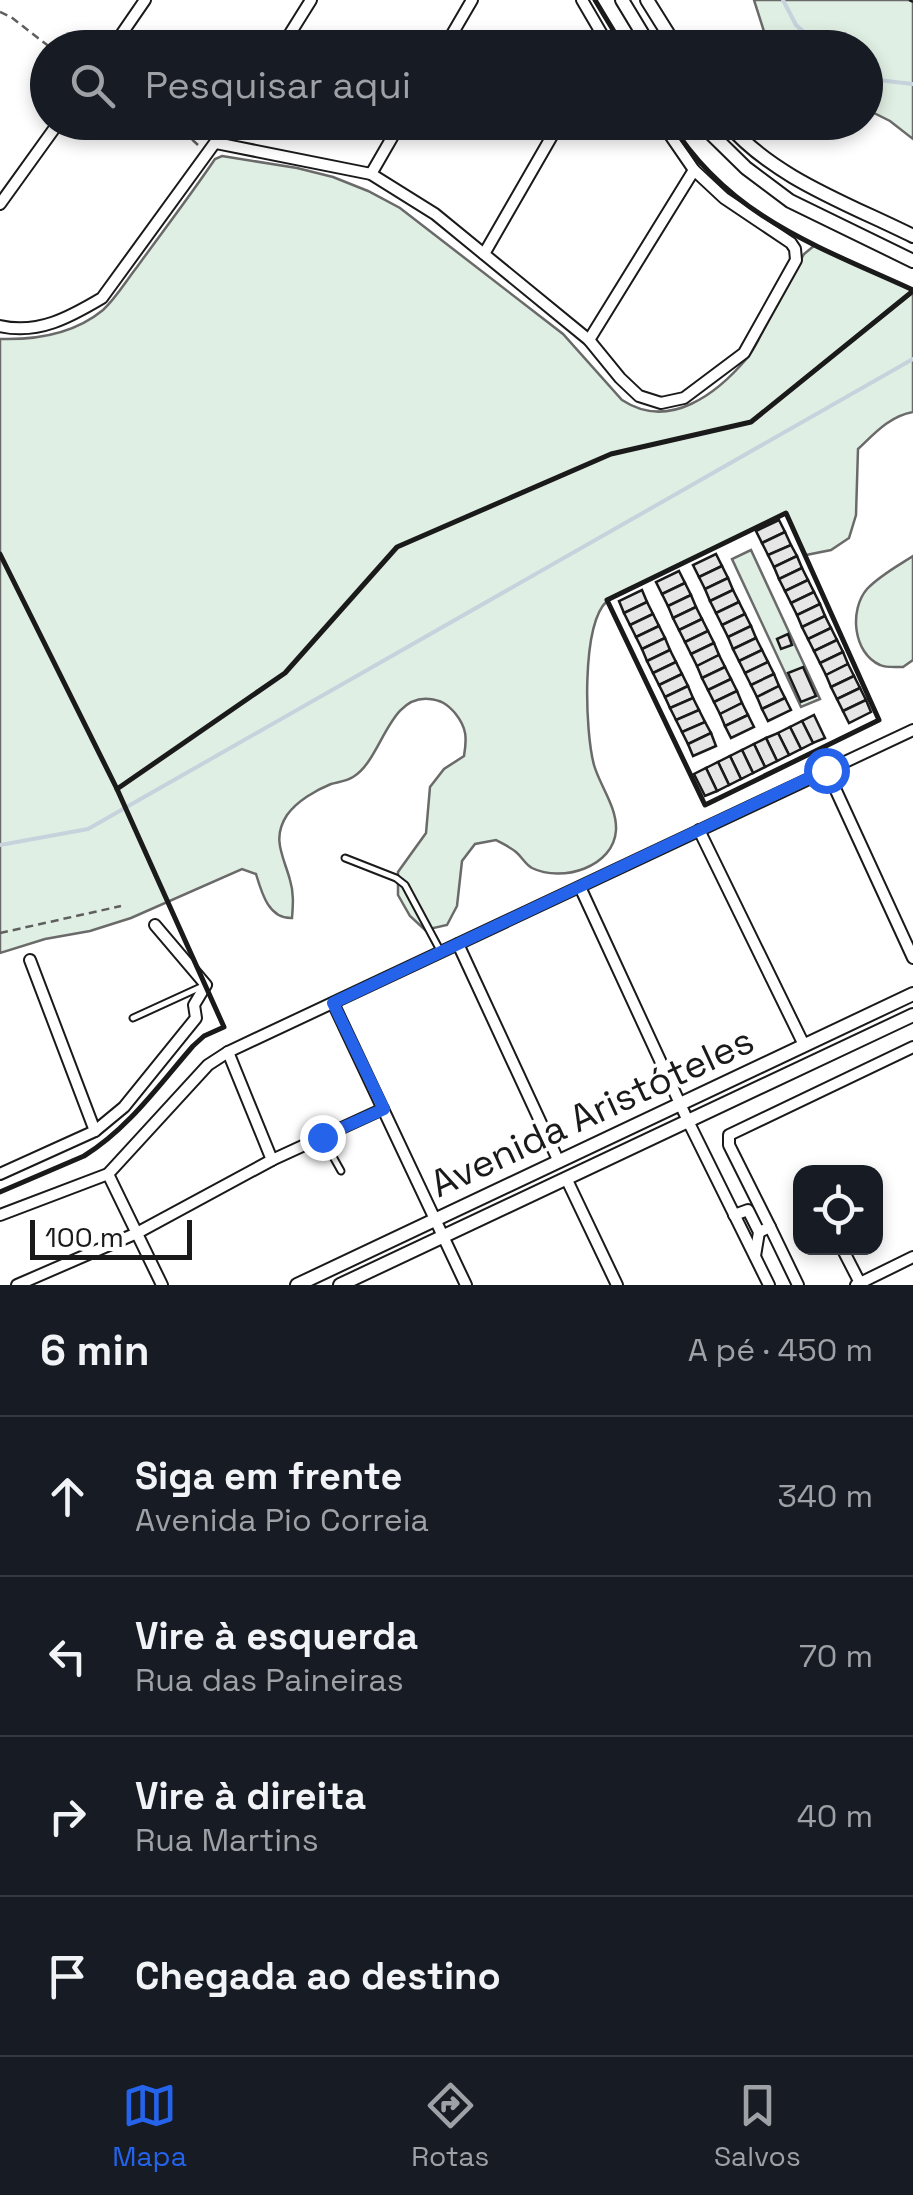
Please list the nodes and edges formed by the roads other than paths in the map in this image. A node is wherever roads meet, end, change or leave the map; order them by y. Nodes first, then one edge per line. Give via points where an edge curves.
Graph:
1 (145, 0) edge
2 (311, 0) edge
3 (472, 0) edge
4 (582, 0) edge
5 (622, 0) edge
6 (647, 0) edge
7 (124, 30) edge
8 (292, 30) edge
9 (454, 30) edge
10 (598, 30) edge
11 (640, 30) edge
12 (666, 30) edge
13 (45, 140) edge
14 (218, 140) edge
15 (391, 140) edge
16 (550, 140) edge
17 (673, 140) edge
18 (717, 140) edge
19 (741, 140) edge
20 (216, 143) junction
21 (694, 170) junction
22 (371, 174) junction
23 (0, 204) edge
24 (913, 236) edge
25 (484, 254) junction
26 (913, 261) edge
27 (0, 326) edge
28 (590, 340) junction
29 (913, 730) edge
30 (826, 770) junction
31 (699, 830) junction
32 (346, 858) dead end
33 (580, 887) junction
34 (155, 924) dead end
35 (458, 944) junction
36 (441, 952) junction
37 (913, 958) edge
38 (30, 960) dead end
39 (206, 985) junction
40 (913, 994) edge
41 (333, 1003) junction
42 (913, 1014) edge
43 (133, 1018) dead end
44 (804, 1045) junction
45 (913, 1047) edge
46 (228, 1052) junction
47 (680, 1104) junction
48 (384, 1109) junction
49 (688, 1121) junction
50 (95, 1130) junction
51 (322, 1137) junction
52 (272, 1160) junction
53 (559, 1162) junction
54 (342, 1171) dead end
55 (0, 1174) edge
56 (108, 1174) junction
57 (566, 1178) junction
58 (754, 1208) junction
59 (734, 1215) junction
60 (0, 1216) edge
61 (436, 1220) junction
62 (764, 1230) junction
63 (137, 1233) junction
64 (443, 1236) junction
65 (845, 1255) edge
66 (755, 1257) junction
67 (913, 1258) edge
68 (858, 1284) edge
69 (17, 1285) edge
70 (162, 1285) edge
71 (298, 1285) edge
72 (340, 1285) edge
73 (466, 1285) edge
74 (617, 1285) edge
75 (769, 1285) edge
76 (798, 1285) edge

1 - 7 street
2 - 8 street
3 - 9 street
4 - 10 street
5 - 11 street
6 - 12 street
13 - 23 street
14 - 20 street
15 - 22 street
16 - 25 street
17 - 21 street
18 - 26 street via 790,202
19 - 24 street via 777,168
20 - 22 street
20 - 27 street via 102,298 45,326
21 - 28 street
21 - 28 street via 795,250 796,260 744,353 684,398 661,403 639,396
22 - 25 street
25 - 28 street
29 - 30 street
30 - 31 street
30 - 37 street
31 - 33 street
31 - 44 street
32 - 36 lane via 405,885
33 - 35 street
33 - 47 street
34 - 39 street
35 - 36 street
35 - 53 street
36 - 41 street
38 - 50 street
39 - 43 lane
39 - 50 street via 194,1005 196,1018 124,1107
40 - 44 street, Avenida Aristóteles
41 - 46 street
41 - 48 street
42 - 49 street, Avenida Aristóteles
44 - 47 street, Avenida Aristóteles
45 - 58 street via 730,1135
46 - 52 street
46 - 56 street via 208,1065
47 - 49 street
47 - 53 street, Avenida Aristóteles
48 - 51 street
48 - 61 street
49 - 57 street, Avenida Aristóteles
49 - 59 street
50 - 55 street
51 - 52 street
51 - 54 lane
52 - 63 street
53 - 61 street, Avenida Aristóteles
56 - 60 street
56 - 63 street
57 - 64 street, Avenida Aristóteles
57 - 74 street
58 - 59 street
58 - 62 street
59 - 66 street
61 - 64 street
61 - 71 street, Avenida Aristóteles
62 - 66 street
62 - 76 street
63 - 69 street
63 - 70 street
64 - 72 street, Avenida Aristóteles
64 - 73 street
65 - 68 street
66 - 75 street
67 - 68 street

